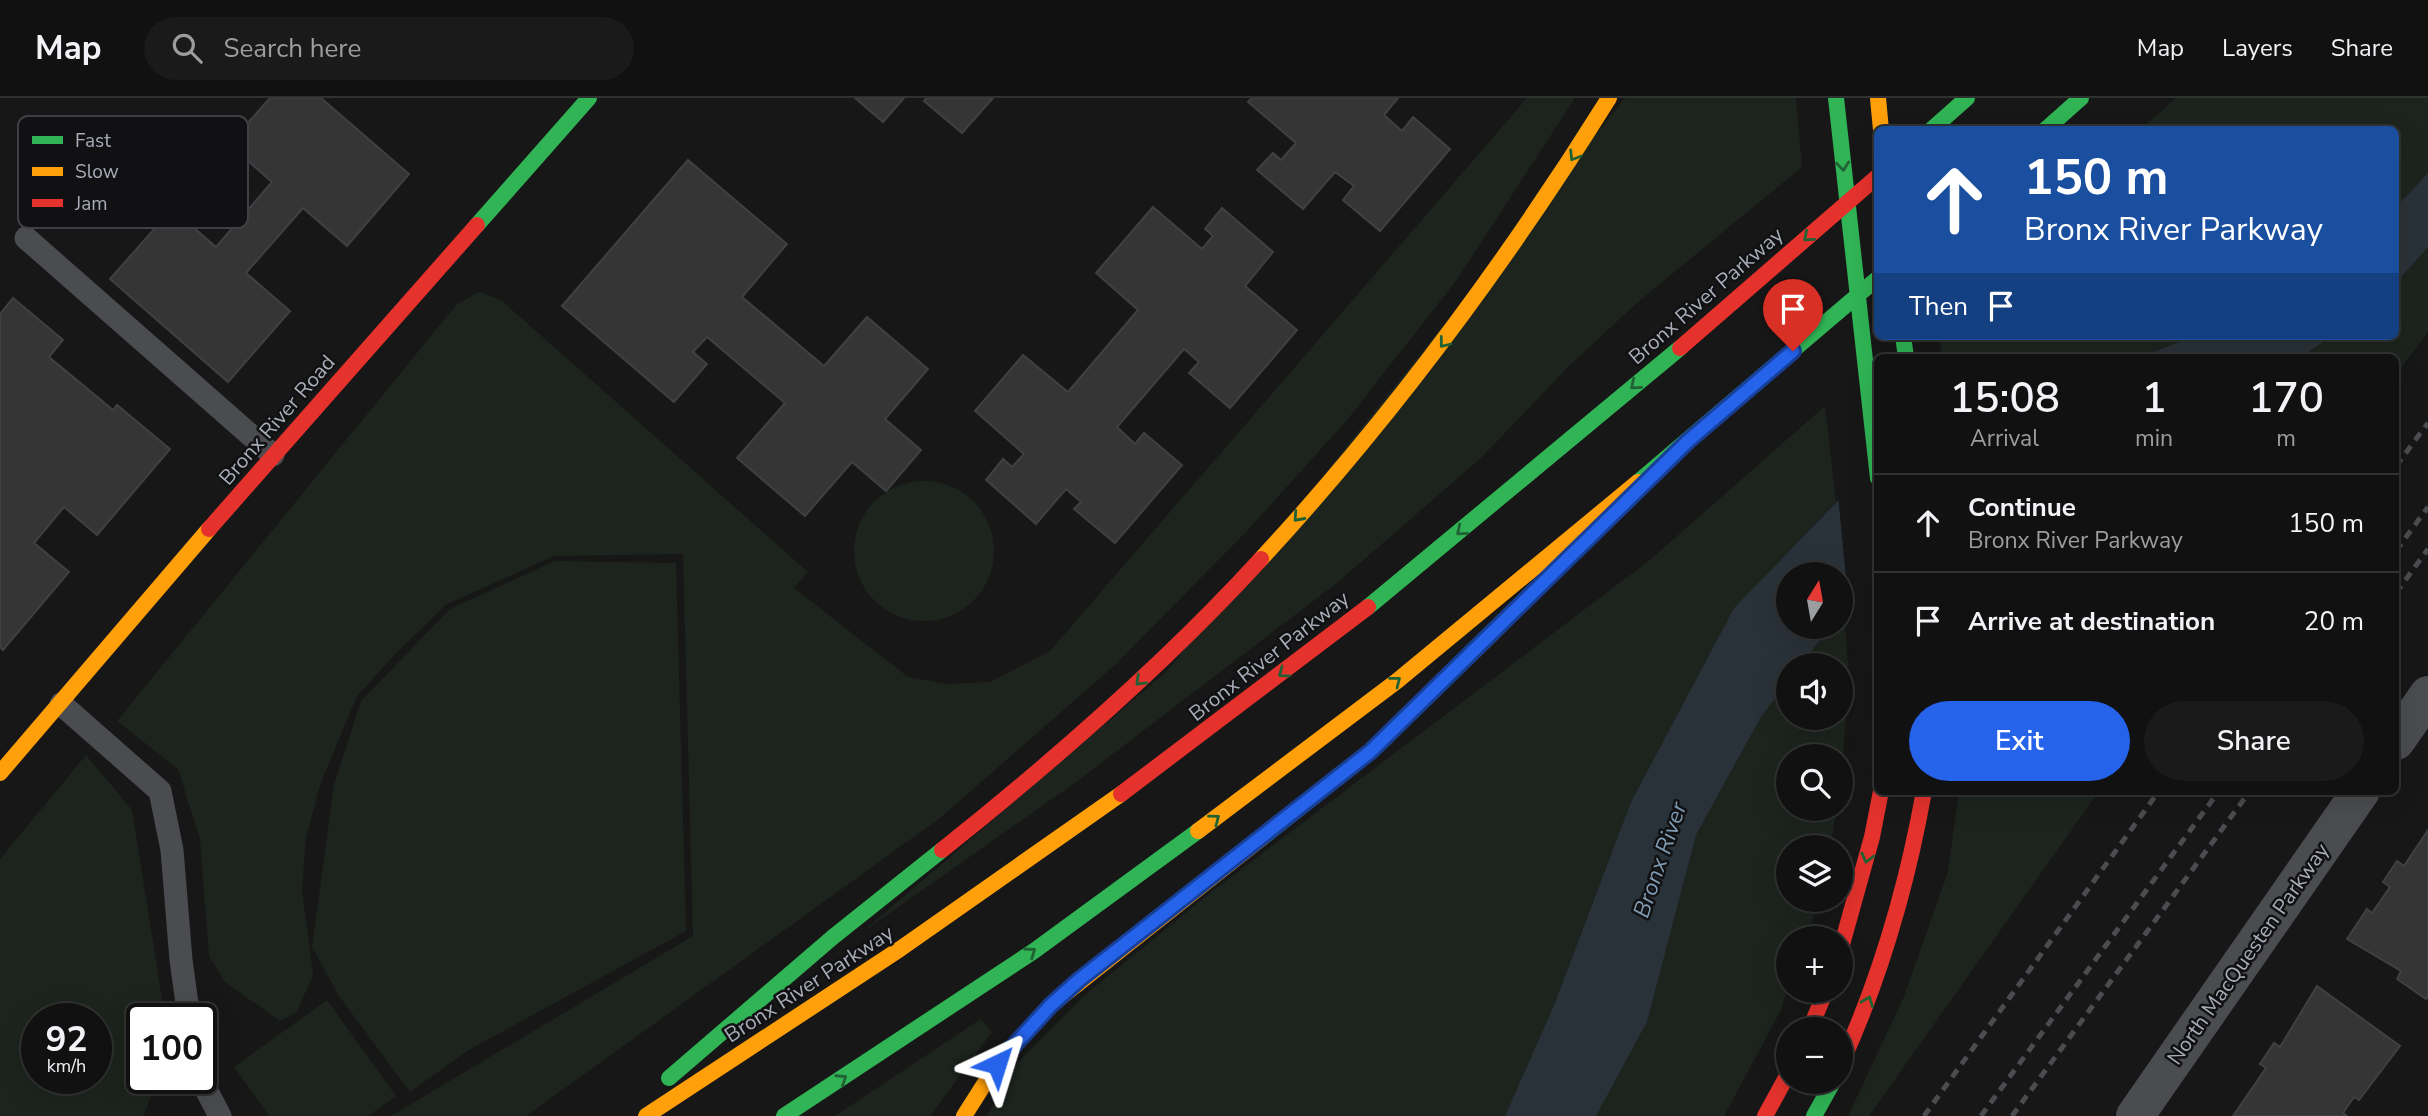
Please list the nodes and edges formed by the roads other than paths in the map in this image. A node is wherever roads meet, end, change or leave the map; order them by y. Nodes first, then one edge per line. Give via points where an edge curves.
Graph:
1 (589, 98) edge
2 (1609, 98) edge
3 (1836, 98) edge
4 (1878, 98) edge
5 (1961, 98) edge
6 (1967, 98) edge
7 (2081, 98) edge
8 (1881, 126) edge
9 (1935, 126) edge
10 (2050, 126) edge
11 (1874, 179) edge
12 (26, 238) dead end
13 (1874, 281) edge
14 (1688, 441) junction
15 (1874, 442) edge
16 (273, 456) junction
17 (1549, 577) dead end
18 (1510, 616) dead end
19 (2428, 695) edge
20 (61, 704) junction
21 (2399, 737) edge
22 (0, 773) edge
23 (1880, 795) edge
24 (1923, 795) edge
25 (2358, 795) edge
26 (1847, 926) edge
27 (187, 1003) edge
28 (1853, 1036) edge
29 (208, 1094) edge
30 (1777, 1094) edge
31 (1826, 1094) edge
32 (219, 1116) edge
33 (625, 1116) edge
34 (646, 1116) edge
35 (784, 1116) edge
36 (964, 1116) edge
37 (1765, 1116) edge
38 (1814, 1116) edge
39 (2134, 1116) edge

1 - 16 main road, Bronx River Road
2 -> 33 main road via 1532,222 1437,352 1357,451 1211,610 1063,751 806,960
3 -> 15 main road
4 - 8 main road
5 - 9 main road
6 - 9 main road
7 - 10 main road
11 -> 34 main road, Bronx River Parkway via 1566,443 1303,658 951,916
12 - 16 lane
13 - 14 main road
14 - 17 main road
35 -> 14 main road via 1034,951 1223,813 1397,681
16 - 20 main road, Bronx River Road
18 - 36 main road via 1371,751 1051,1005 997,1064
19 - 21 street
20 - 22 main road, Bronx River Road
20 - 27 lane via 160,792 172,850
23 -> 26 main road
28 -> 24 main road via 1906,889
25 - 39 street, North MacQuesten Parkway
29 - 32 lane
30 - 37 main road
31 - 38 main road

